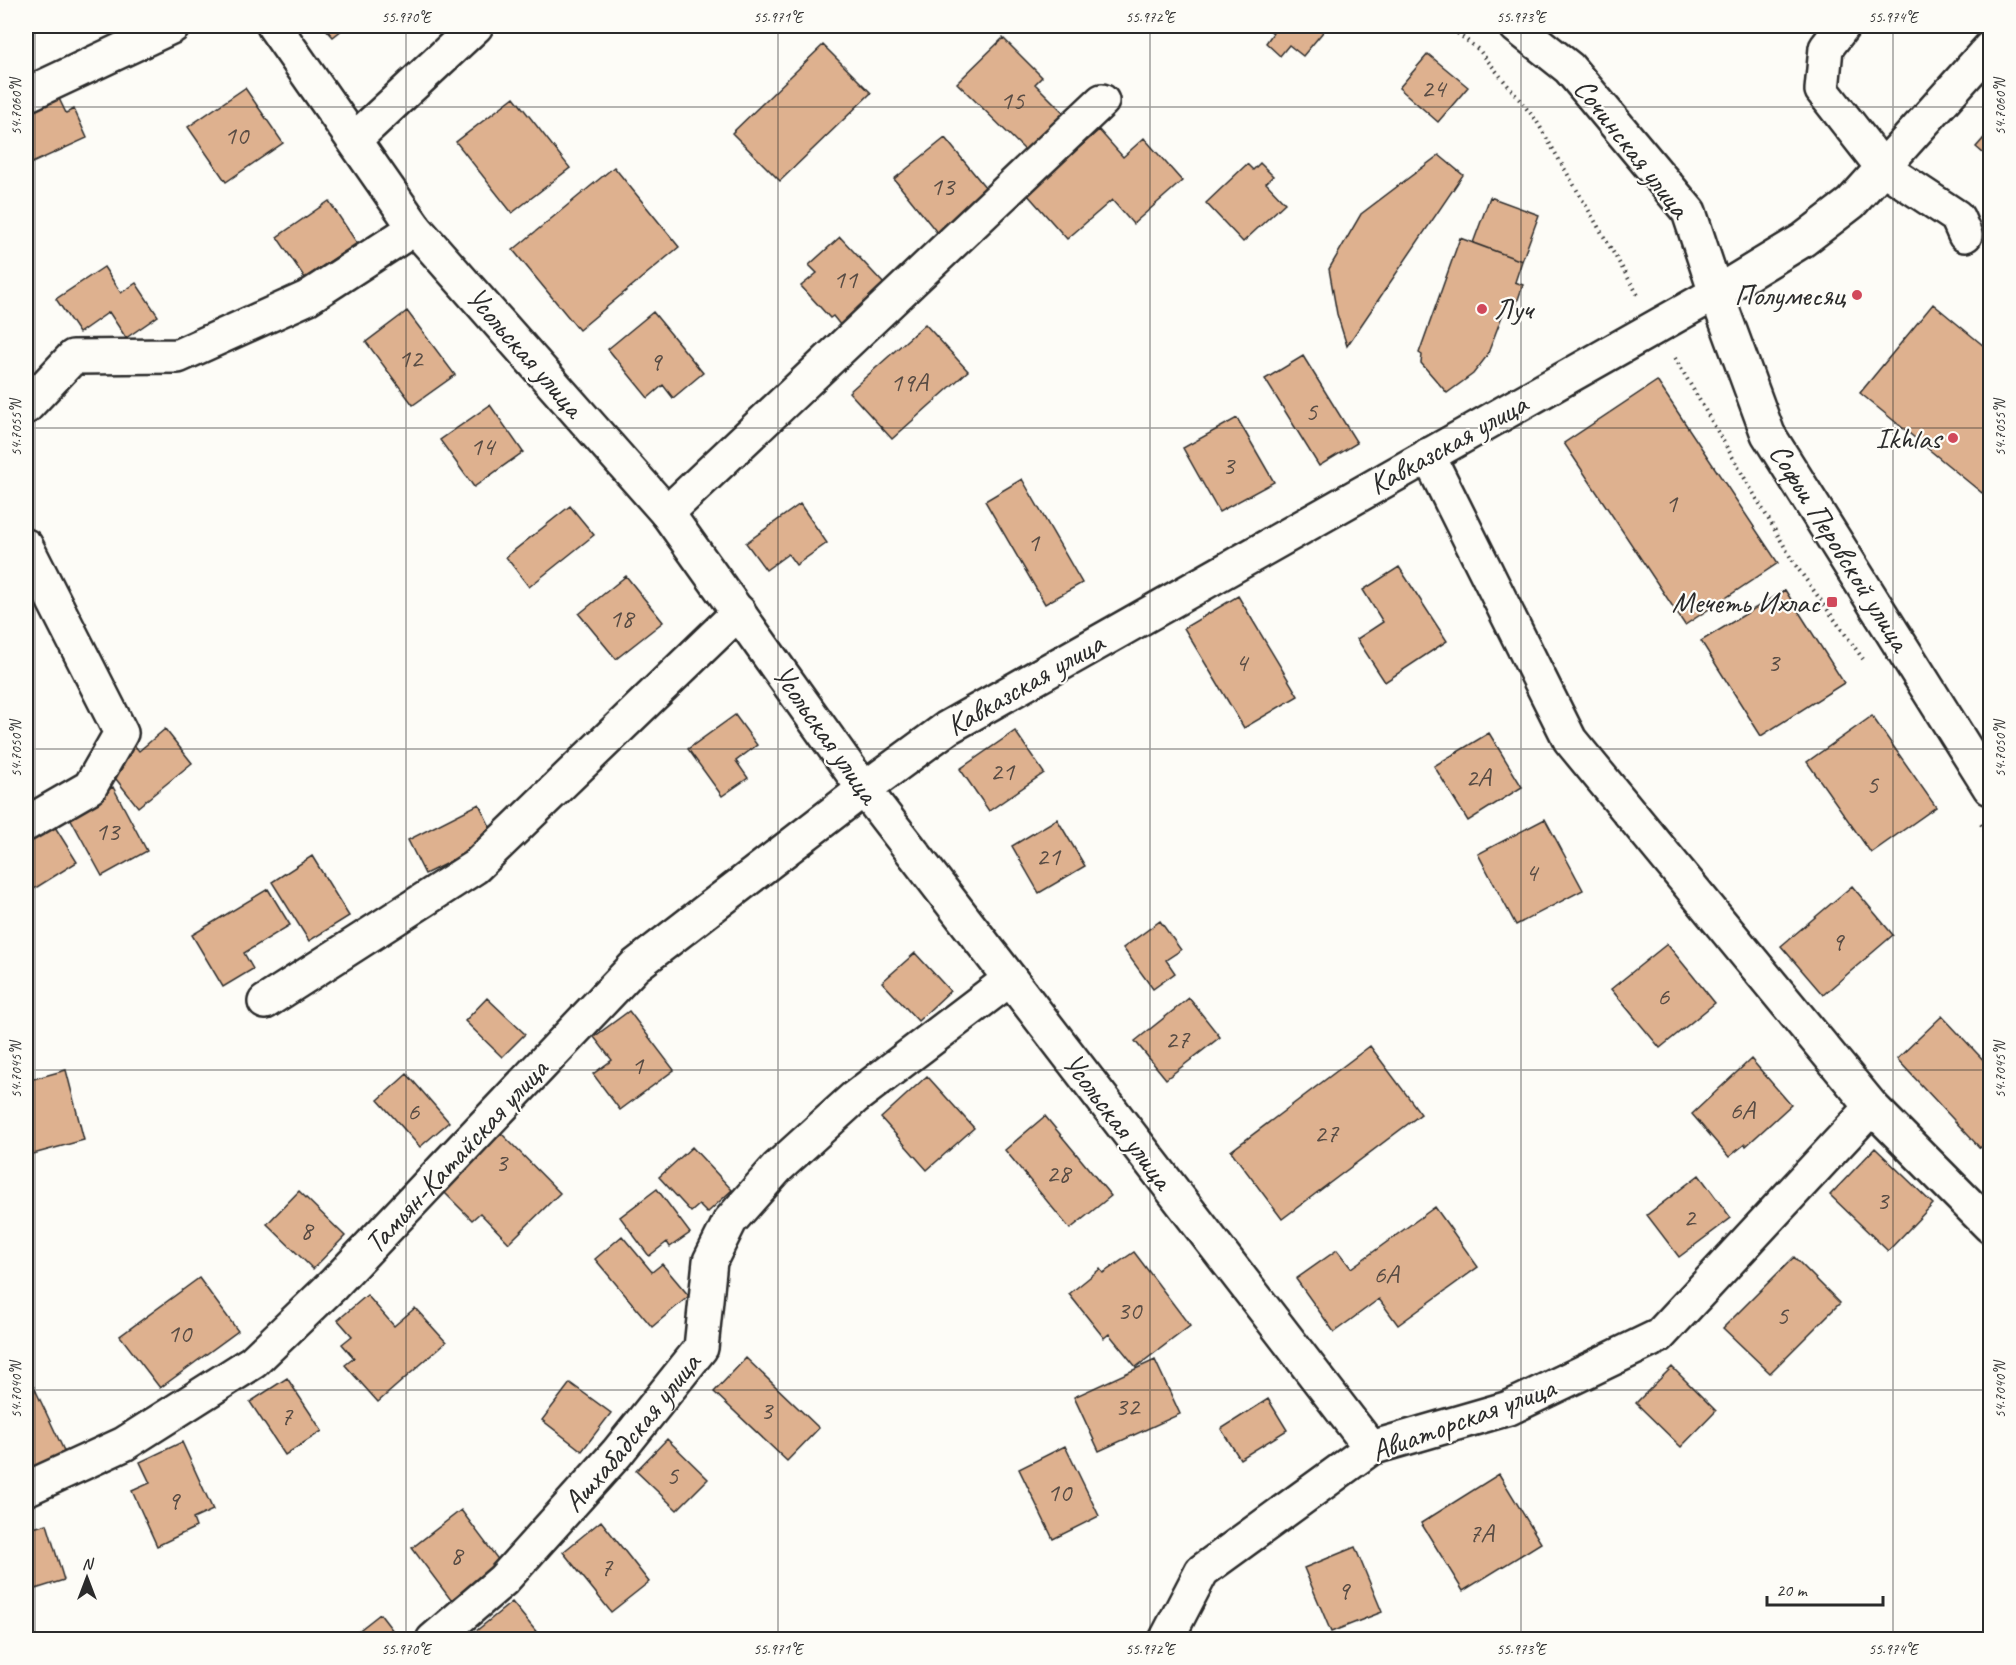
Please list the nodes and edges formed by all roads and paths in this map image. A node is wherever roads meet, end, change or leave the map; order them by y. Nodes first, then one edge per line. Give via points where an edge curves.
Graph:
1 (173, 26) edge
2 (274, 26) edge
3 (476, 26) edge
4 (1448, 26) edge
5 (1516, 26) edge
6 (1843, 26) edge
7 (1976, 26) edge
8 (1990, 34) edge
9 (1990, 48) edge
10 (26, 95) edge
11 (1102, 101) dead end
12 (355, 139) junction
13 (1883, 168) junction
14 (415, 228) junction
15 (1965, 235) dead end
16 (1716, 293) junction
17 (1656, 326) junction
18 (26, 406) edge
19 (1428, 455) junction
20 (667, 513) junction
21 (26, 546) edge
22 (739, 612) junction
23 (1868, 667) dead end
24 (1990, 788) edge
25 (864, 789) junction
26 (1977, 819) dead end
27 (26, 824) edge
28 (1990, 838) edge
29 (1010, 979) junction
30 (265, 1002) dead end
31 (1872, 1107) junction
32 (1990, 1226) edge
33 (1371, 1448) junction
34 (26, 1489) edge
35 (433, 1640) edge
36 (1166, 1640) edge

1 - 10 street
2 - 12 street, Усольская улица
3 - 12 street
4 - 17 path via 1479,50 1536,120
5 - 16 street, Сочинская улица via 1569,68 1689,212
6 - 13 street via 1826,48 1821,90
7 - 8 street
9 - 13 street, Кавказская улица
11 - 20 street
12 - 14 street, Усольская улица
13 - 15 street via 1957,217
13 - 16 street, Кавказская улица via 1851,202 1803,240
14 - 18 street via 307,297 178,356 73,357
14 - 20 street, Усольская улица
16 - 17 street, Кавказская улица
16 - 24 street, Софьи Перовской улица via 1768,434
17 - 19 street, Кавказская улица
17 - 23 path via 1794,562
19 - 25 street, Кавказская улица via 947,728
19 - 31 street via 1570,740
20 - 22 street, Усольская улица
21 - 27 street via 121,733 90,787
22 - 25 street, Усольская улица
22 - 30 street via 476,867
25 - 29 street, Усольская улица
25 - 34 street, Тамьян-Катайская улица via 634,966 333,1285 253,1362 123,1444
26 - 28 path
29 - 33 street, Усольская улица
29 - 35 street, Ашхабадская улица via 854,1098 777,1168 730,1221 710,1261 701,1348 617,1453 503,1580
31 - 32 street
31 - 33 street, Авиаторская улица via 1659,1336 1509,1408
33 - 36 street, Авиаторская улица via 1202,1571

